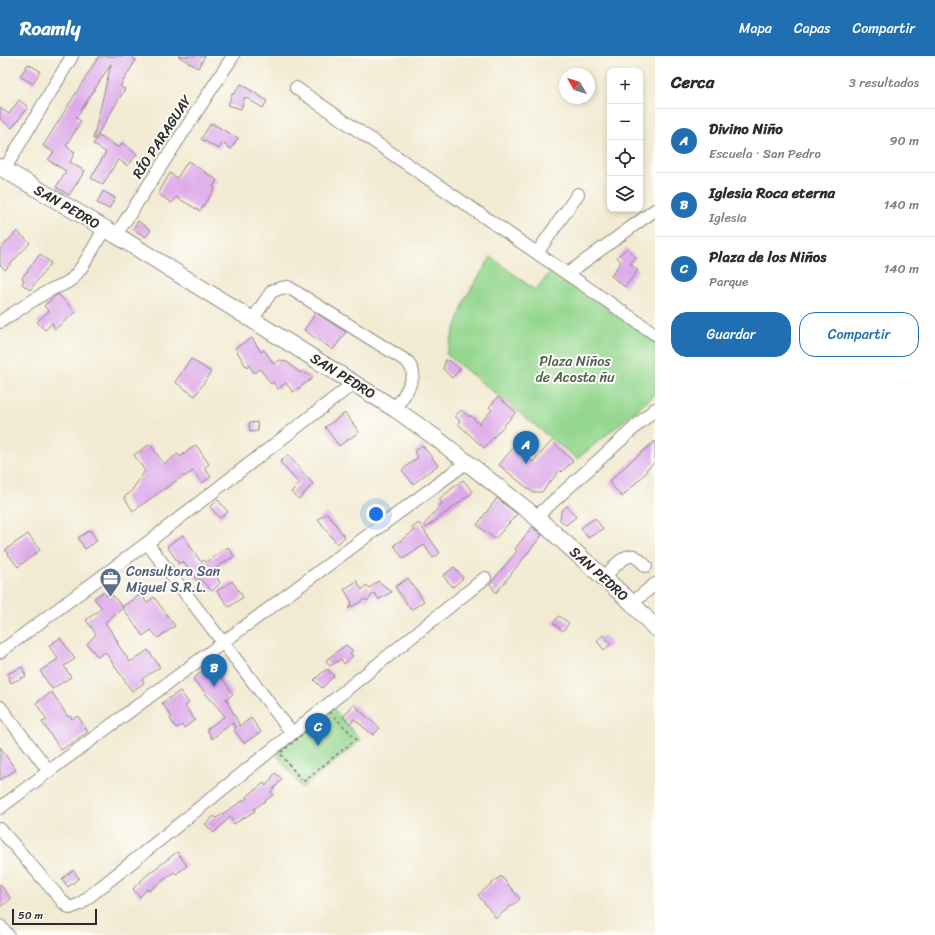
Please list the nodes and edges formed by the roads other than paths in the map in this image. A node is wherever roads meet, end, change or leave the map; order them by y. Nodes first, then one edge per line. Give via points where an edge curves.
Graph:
1 (72, 56) edge
2 (233, 56) edge
3 (296, 88) dead end
4 (2, 168) edge
5 (578, 194) dead end
6 (655, 210) edge
7 (110, 232) junction
8 (538, 253) junction
9 (567, 274) junction
10 (252, 320) junction
11 (0, 322) edge
12 (655, 334) edge
13 (354, 384) junction
14 (395, 409) junction
15 (655, 409) edge
16 (466, 463) junction
17 (536, 517) junction
18 (147, 543) junction
19 (646, 566) dead end
20 (485, 578) dead end
21 (604, 578) junction
22 (655, 584) edge
23 (632, 603) junction
24 (655, 628) edge
25 (223, 642) junction
26 (0, 652) edge
27 (0, 707) edge
28 (292, 733) junction
29 (49, 771) junction
30 (0, 808) edge
31 (0, 829) edge
32 (0, 926) edge
33 (8, 935) edge

1 - 4 street
2 - 7 street, RÍO PARAGUAY
3 - 8 street
4 - 7 main road, SAN PEDRO
5 - 8 street
6 - 9 street
7 - 10 main road, SAN PEDRO
7 - 11 street, RÍO PARAGUAY via 73,278
8 - 9 street
9 - 12 street
10 - 13 main road, SAN PEDRO
10 - 14 street via 272,291 288,287 408,362 413,375
13 - 14 main road, SAN PEDRO
13 - 18 street
14 - 16 main road, SAN PEDRO
15 - 17 street
16 - 17 main road, SAN PEDRO
16 - 25 street
17 - 21 main road, SAN PEDRO
18 - 25 street
18 - 26 street
19 - 21 street via 633,556 627,557
20 - 28 street
21 - 23 main road, SAN PEDRO
22 - 23 street
23 - 24 main road, SAN PEDRO
25 - 28 street
25 - 29 street
27 - 29 street
28 - 31 street via 73,908 64,903
29 - 30 street
32 - 33 street

